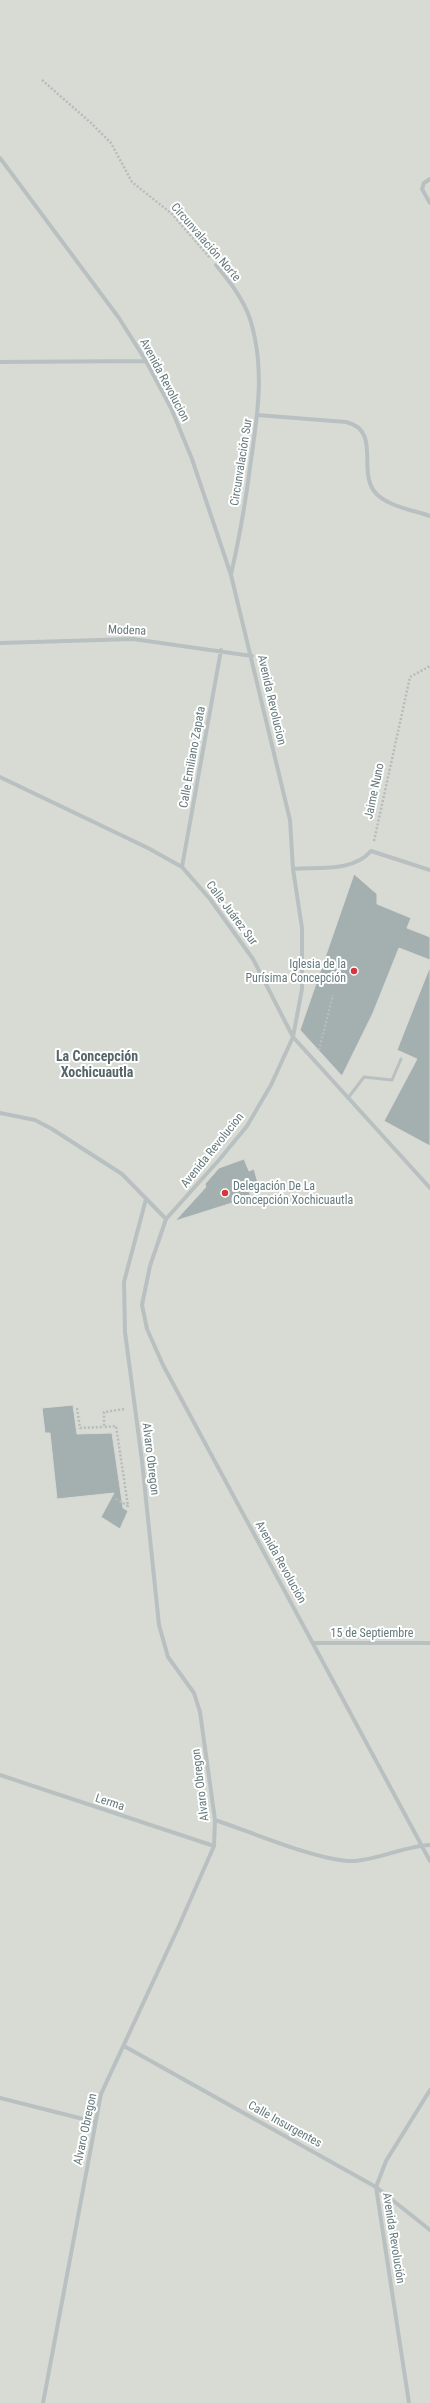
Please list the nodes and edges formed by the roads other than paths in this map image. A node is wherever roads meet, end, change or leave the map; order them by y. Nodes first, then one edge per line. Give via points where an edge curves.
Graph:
1 (0, 158) edge
2 (430, 179) edge
3 (430, 203) edge
4 (216, 265) road end
5 (146, 361) junction
6 (0, 362) edge
7 (257, 415) junction
8 (430, 516) edge
9 (231, 575) junction
10 (0, 643) edge
11 (221, 650) junction
12 (252, 656) junction
13 (0, 777) edge
14 (182, 867) junction
15 (293, 869) junction
16 (430, 870) edge
17 (293, 1037) junction
18 (401, 1059) dead end
19 (348, 1098) junction
20 (0, 1113) edge
21 (430, 1188) edge
22 (146, 1199) junction
23 (166, 1219) junction
24 (150, 1266) joint
25 (314, 1643) junction
26 (430, 1643) edge
27 (0, 1775) edge
28 (215, 1820) junction
29 (422, 1845) junction
30 (430, 1845) edge
31 (214, 1846) junction
32 (430, 1861) edge
33 (124, 2046) junction
34 (430, 2090) edge
35 (0, 2098) edge
36 (95, 2122) junction
37 (376, 2187) junction
38 (430, 2230) edge
39 (43, 2403) edge
40 (410, 2403) edge

1 - 5 street, Avenida Revolucion via 119,318
2 - 3 street via 424,183 422,189
4 - 7 street, Circunvalación Norte via 237,293 249,318 258,361 260,389
5 - 6 street
5 - 9 street, Avenida Revolucion via 171,408 192,459
7 - 8 street, Circunvalación Sur via 346,422 357,426 366,441 367,473 374,492 386,501
7 - 9 street, Circunvalación Sur via 242,529
9 - 12 street, Avenida Revolucion
10 - 11 street, Modena via 133,639
11 - 12 street, Modena
11 - 14 street, Calle Emiliano Zapata
12 - 15 street, Avenida Revolucion via 290,820
13 - 14 street, Calle Juárez Sur
14 - 17 street, Calle Juárez Sur via 210,899 254,959
15 - 16 street via 351,864 363,859 372,851
15 - 17 street, Avenida Revolucion via 302,928 302,989
17 - 19 street, Calle Juárez Sur
17 - 23 street, Avenida Revolucion via 271,1085 247,1126
18 - 19 lane via 392,1080 364,1077
19 - 21 street, Calle Juárez Sur
20 - 22 street via 36,1120 52,1129 122,1174
22 - 23 street
22 - 28 street, Alvaro Obregon via 124,1282 125,1332 159,1625 168,1657 194,1693 200,1712
23 - 24 street, Avenida Revolucion
24 - 25 street, Avenida Revolución via 142,1305 147,1329 163,1366
25 - 26 street, 15 de Septiembre
25 - 29 street, Avenida Revolución
27 - 31 street, Lerma
28 - 29 street via 336,1859 355,1861
28 - 31 street, Alvaro Obregon
29 - 30 street
29 - 32 street, Avenida Revolución
31 - 33 street, Alvaro Obregon
33 - 36 street, Alvaro Obregon via 101,2094
33 - 37 street, Calle Insurgentes
34 - 37 street, Avenida Revolución via 386,2161
35 - 36 street
36 - 39 street, Alvaro Obregon
37 - 38 street, Calle Insurgentes
37 - 40 street, Avenida Revolución

